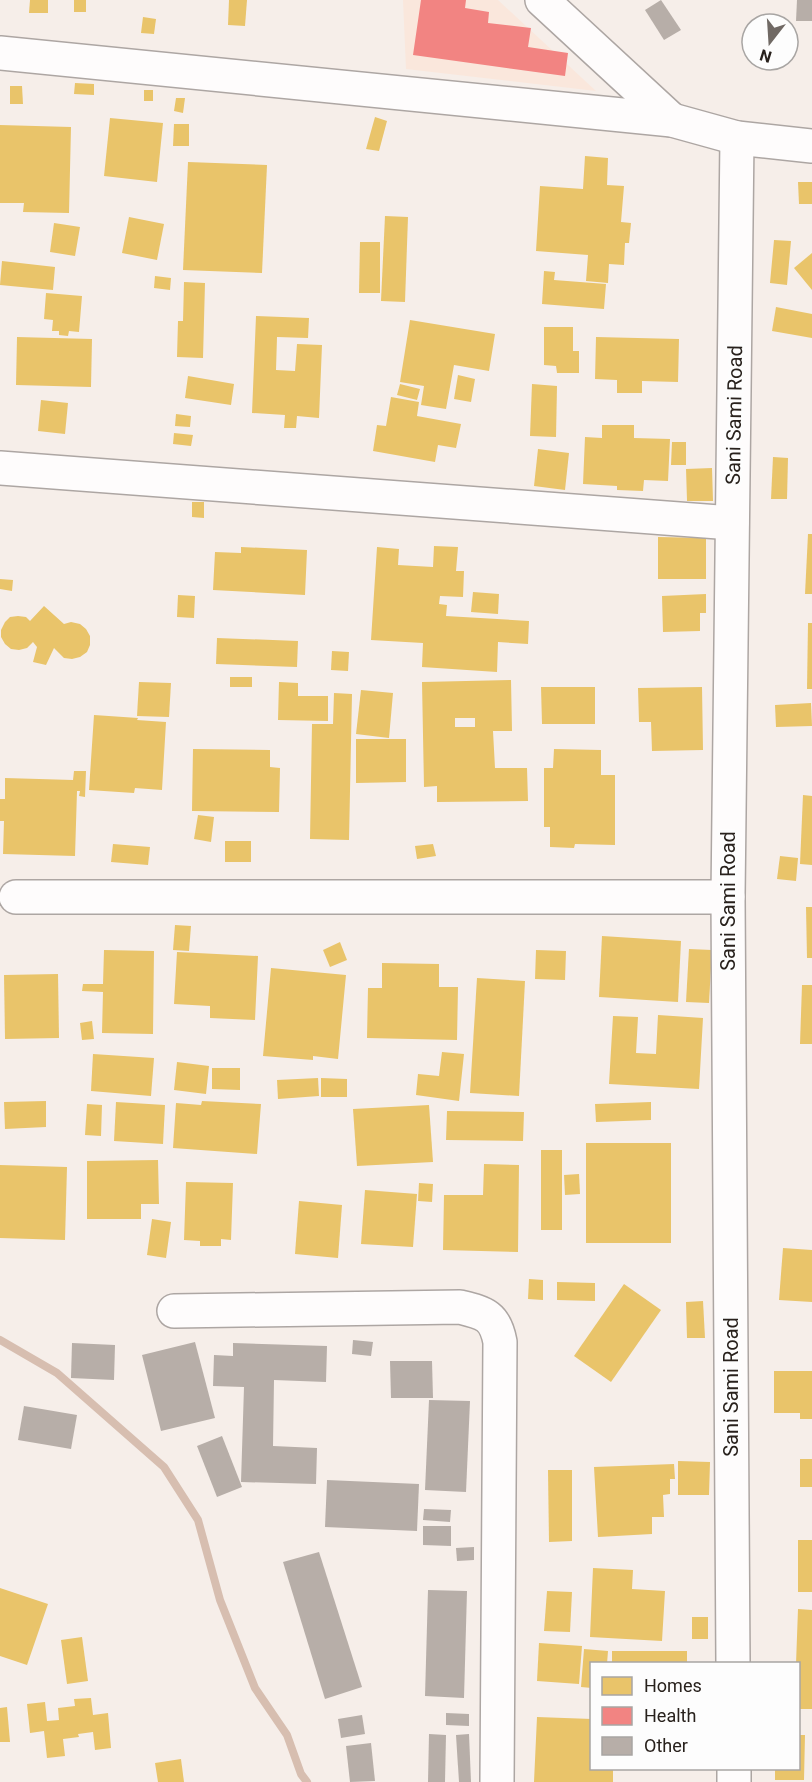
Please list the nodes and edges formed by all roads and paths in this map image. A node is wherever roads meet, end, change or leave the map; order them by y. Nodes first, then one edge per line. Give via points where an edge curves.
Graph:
1 (542, 0) edge
2 (0, 53) edge
3 (672, 120) junction
4 (738, 138) junction
5 (812, 146) edge
6 (0, 468) edge
7 (732, 523) junction
8 (16, 897) dead end
9 (728, 897) junction
10 (174, 1311) dead end
11 (733, 1662) edge
12 (497, 1782) edge

1 - 3 street
2 - 3 street
3 - 4 street
4 - 5 street
4 - 7 street, Sani Sami Road
6 - 7 street
7 - 9 street, Sani Sami Road
8 - 9 street
9 - 11 street, Sani Sami Road
10 - 12 street via 460,1307 482,1313 495,1323 500,1342

